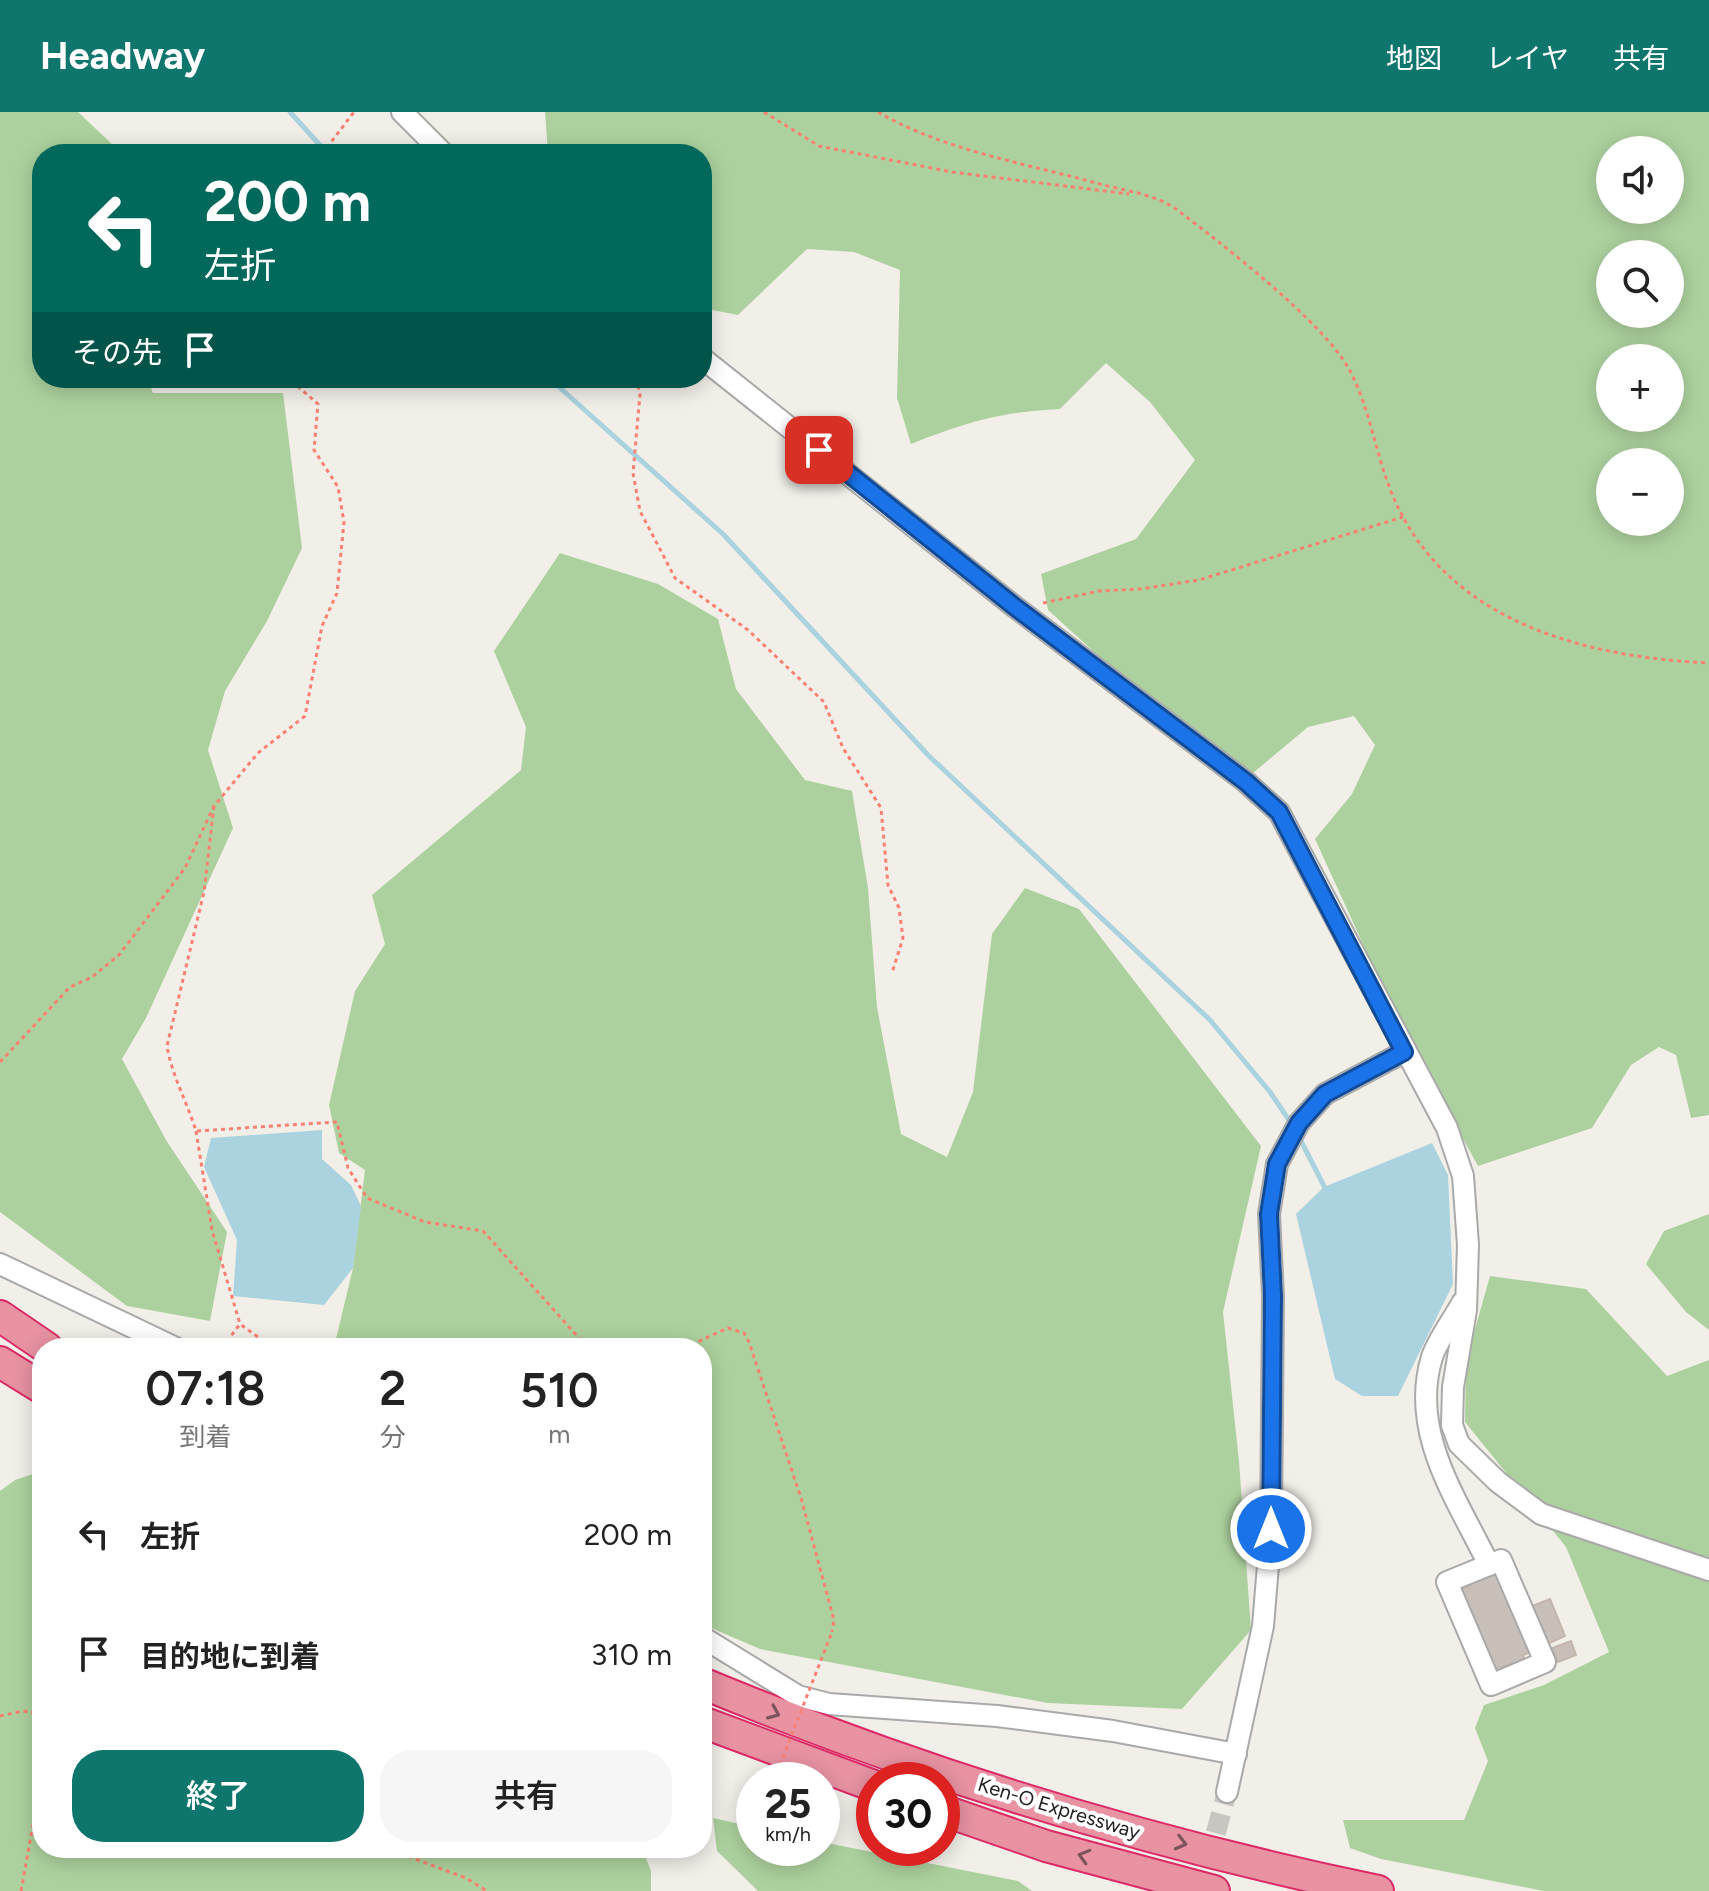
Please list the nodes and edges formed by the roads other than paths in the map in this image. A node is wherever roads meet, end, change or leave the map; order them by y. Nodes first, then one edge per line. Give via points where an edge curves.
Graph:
1 (402, 112) edge
2 (434, 144) edge
3 (712, 366) edge
4 (1404, 1052) junction
5 (0, 1264) edge
6 (1468, 1292) junction
7 (0, 1316) edge
8 (32, 1338) edge
9 (155, 1338) edge
10 (1489, 1565) junction
11 (1709, 1570) edge
12 (712, 1643) edge
13 (712, 1687) edge
14 (712, 1726) edge
15 (1236, 1754) junction
16 (856, 1779) edge
17 (1227, 1792) tunnel mouth
18 (960, 1816) edge
19 (1214, 1891) edge
20 (1378, 1891) edge

1 - 2 street
3 - 4 street via 1279,812
4 - 6 street via 1447,1128 1460,1163
4 - 15 street via 1325,1094 1299,1123 1277,1164 1269,1214 1271,1529 1263,1626
5 - 9 street
6 - 10 street via 1433,1355 1426,1426
6 - 11 street via 1453,1387 1452,1425 1459,1444 1541,1514
7 - 8 highway
10 - 10 street via 1501,1560 1545,1662 1491,1685 1447,1582
12 - 15 street via 798,1696 829,1704 997,1716
13 -> 20 highway, Ken-O Expressway via 961,1778 1156,1837
14 - 16 highway
15 - 17 street
19 -> 18 highway, Ken-O Expressway via 1046,1846

